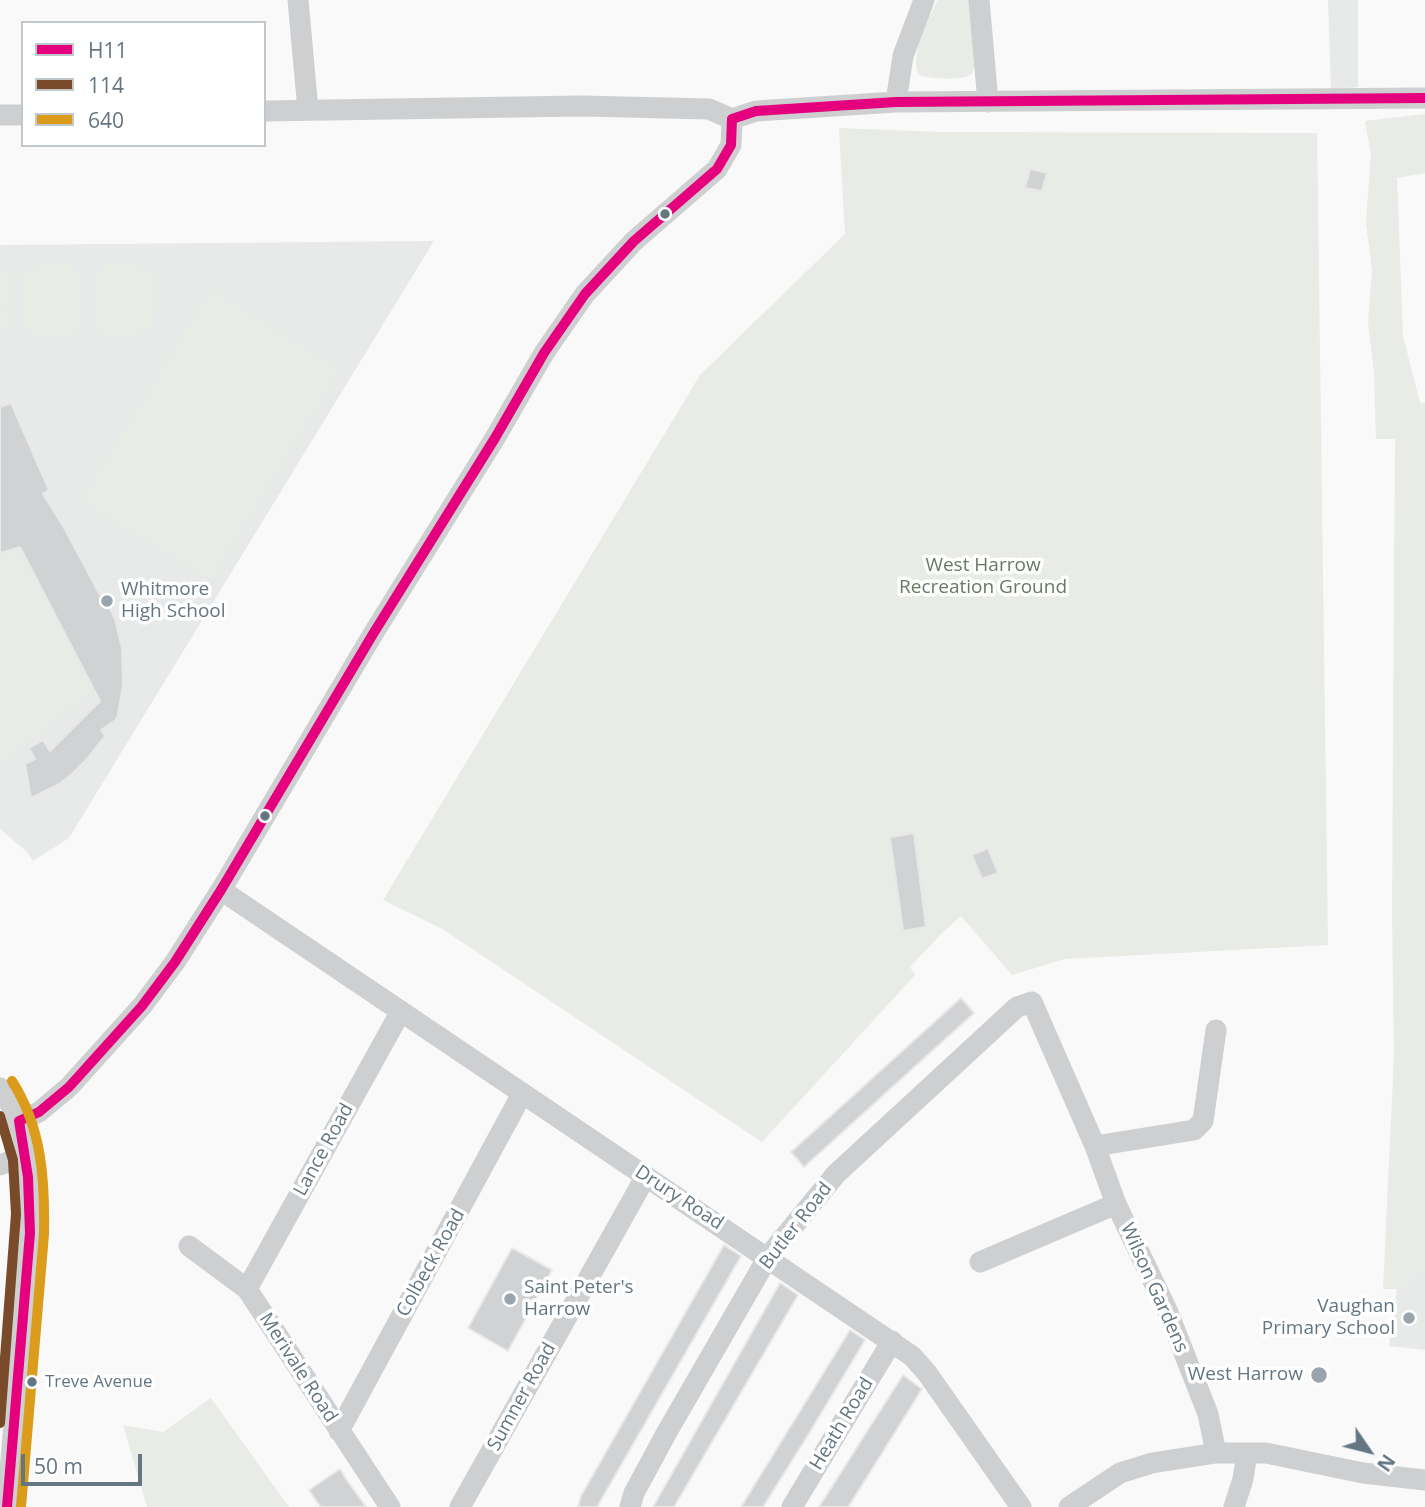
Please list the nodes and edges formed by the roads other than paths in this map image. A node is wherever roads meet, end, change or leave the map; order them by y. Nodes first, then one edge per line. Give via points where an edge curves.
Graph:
1 (298, 0) edge
2 (924, 0) edge
3 (979, 0) edge
4 (1425, 98) edge
5 (896, 102) junction
6 (988, 102) junction
7 (308, 110) junction
8 (266, 111) edge
9 (0, 115) edge
10 (21, 115) edge
11 (732, 119) junction
12 (221, 890) junction
13 (1031, 1002) joint
14 (401, 1012) junction
15 (1216, 1030) dead end
16 (0, 1088) edge
17 (522, 1094) junction
18 (19, 1121) junction
19 (1095, 1146) junction
20 (27, 1154) junction
21 (0, 1165) edge
22 (646, 1176) junction
23 (1116, 1203) junction
24 (189, 1246) dead end
25 (768, 1257) junction
26 (980, 1262) dead end
27 (247, 1289) junction
28 (892, 1342) junction
29 (339, 1431) junction
30 (1216, 1453) junction
31 (1247, 1453) junction
32 (1425, 1480) edge
33 (7, 1507) edge
34 (390, 1507) edge
35 (460, 1507) edge
36 (630, 1507) edge
37 (792, 1507) edge
38 (1021, 1507) edge
39 (1069, 1507) edge
40 (1234, 1507) edge

1 - 7 street
2 - 5 street via 903,56
3 - 6 street
4 - 6 street
5 - 6 street
5 - 11 street via 756,111
7 - 8 street
7 - 11 street via 709,108
9 - 10 street
11 - 12 street via 731,145 717,169 634,241 585,294 544,353
12 - 14 street, Drury Road
12 - 18 street via 175,962 102,1052 39,1112
13 - 19 street, Wilson Gardens
13 - 25 street, Butler Road via 1017,1007 836,1174
14 - 17 street, Drury Road
14 - 27 street, Lance Road
15 - 19 street via 1203,1121 1194,1130
16 - 18 street
17 - 22 street, Drury Road
17 - 29 street, Colbeck Road
18 - 20 street
19 - 23 street, Wilson Gardens
20 - 21 street
20 - 33 street via 30,1233
22 - 25 street, Drury Road
22 - 35 street, Sumner Road
23 - 26 street, Wilson Gardens via 1015,1236
23 - 30 street, Wilson Gardens via 1167,1310 1208,1414
24 - 27 street, Merivale Road
25 - 28 street, Drury Road
25 - 36 street, Butler Road via 667,1432
27 - 29 street, Merivale Road
28 - 37 street, Heath Road
28 - 38 street, Drury Road via 927,1373
29 - 34 street, Merivale Road
30 - 31 street
30 - 39 street via 1120,1473
31 - 32 street
31 - 40 street

